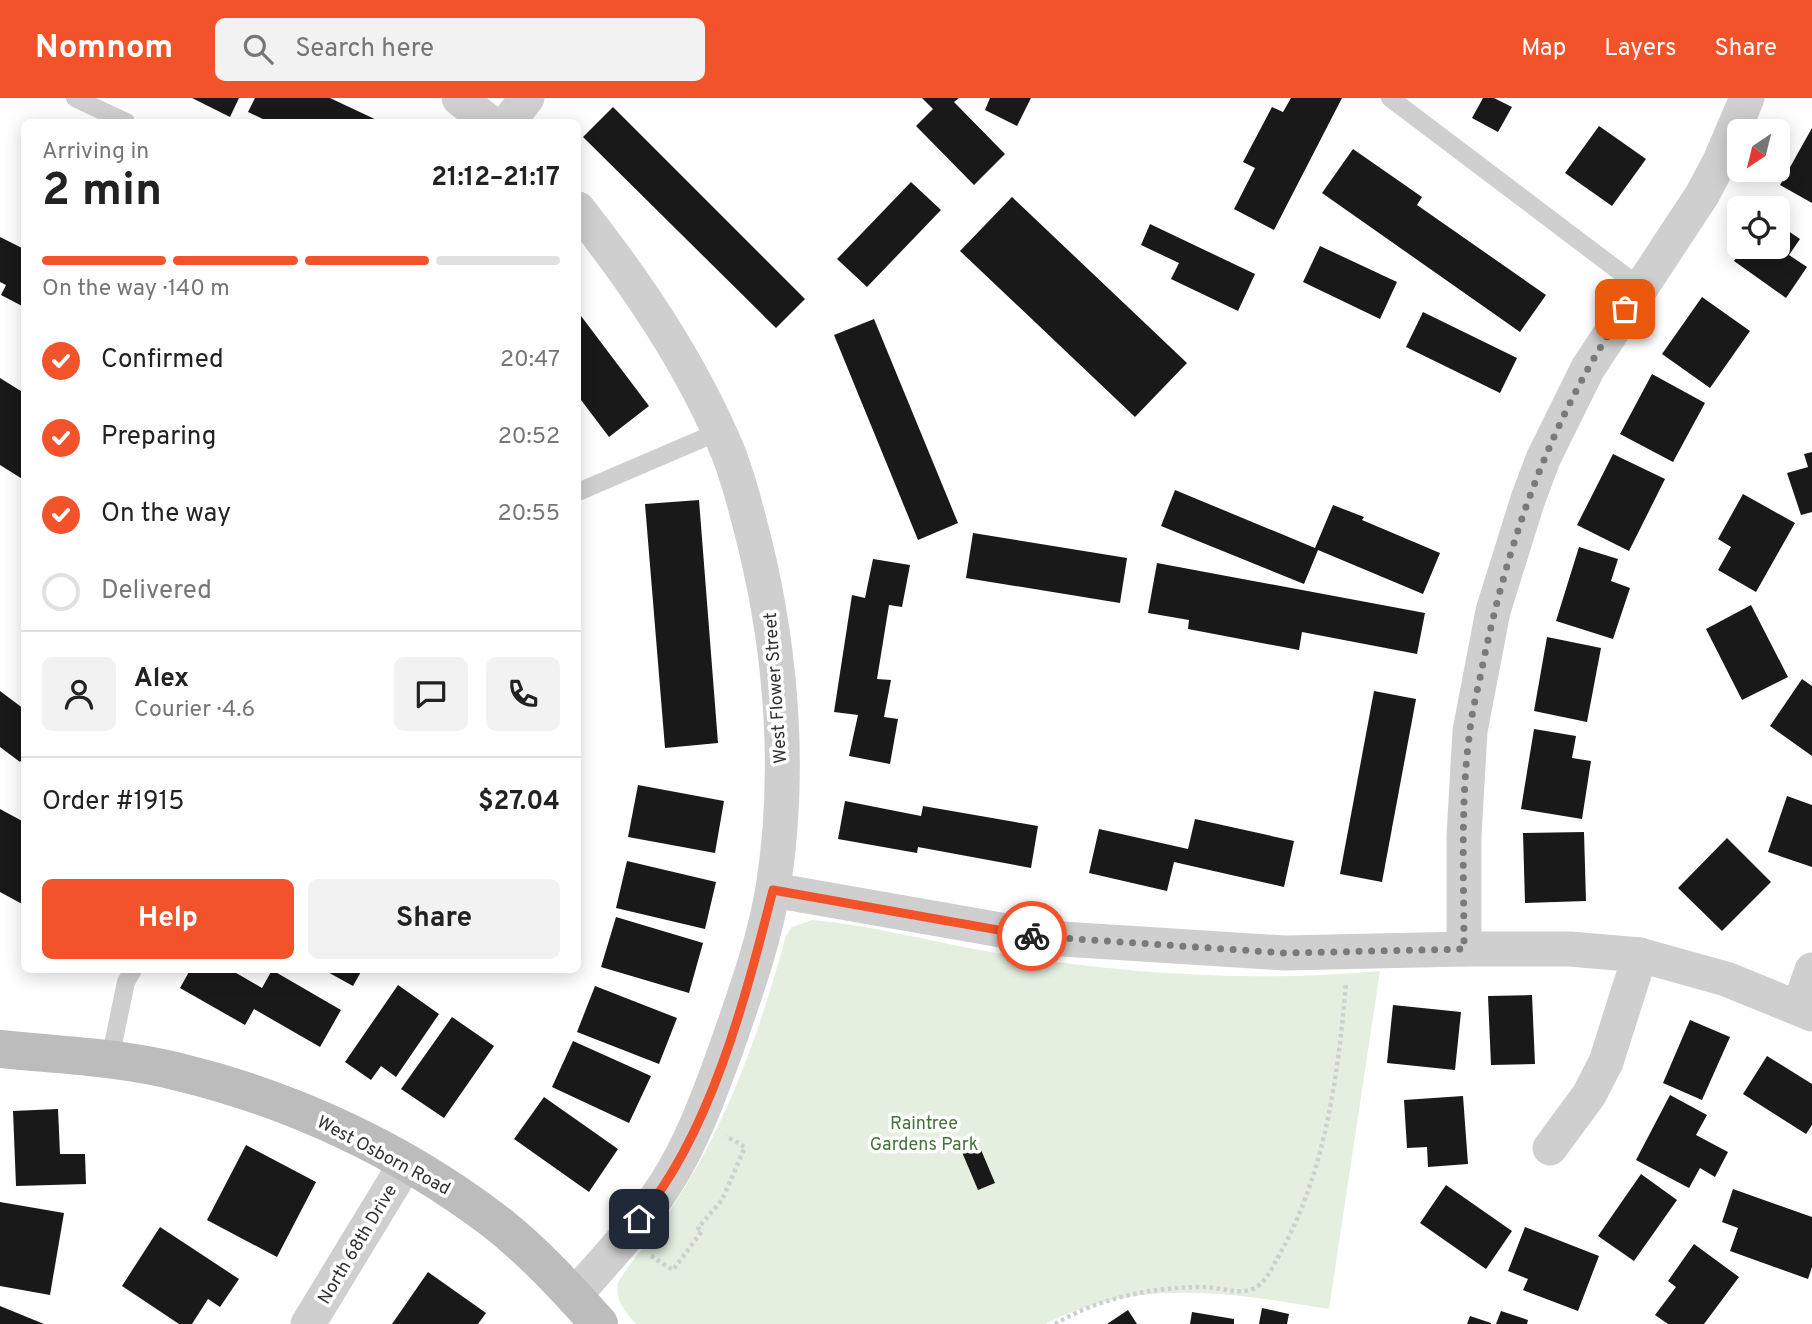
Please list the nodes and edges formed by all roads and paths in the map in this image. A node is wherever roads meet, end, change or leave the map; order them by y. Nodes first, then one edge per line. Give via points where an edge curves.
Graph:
1 (75, 98) edge
2 (459, 98) edge
3 (527, 98) edge
4 (1390, 98) edge
5 (1747, 98) edge
6 (120, 119) edge
7 (485, 119) edge
8 (510, 119) edge
9 (581, 213) edge
10 (1640, 287) junction
11 (718, 432) junction
12 (581, 491) edge
13 (773, 890) junction
14 (1464, 949) junction
15 (1640, 956) junction
16 (1812, 970) edge
17 (132, 973) edge
18 (1347, 974) dead end
19 (1806, 1010) edge
20 (0, 1049) edge
21 (110, 1059) junction
22 (717, 1131) dead end
23 (1550, 1148) dead end
24 (406, 1163) junction
25 (625, 1237) junction
26 (574, 1296) junction
27 (308, 1324) edge
28 (599, 1324) edge
29 (1055, 1324) edge

1 - 6 lane
2 - 7 street
3 - 8 street
4 - 10 lane
5 - 10 street via 1702,195
9 - 11 street, West Flower Street via 654,310
10 - 14 street via 1588,368 1543,459 1493,611 1469,731
11 - 12 lane
11 - 13 street, West Flower Street via 745,504 769,604 782,728
13 - 14 street via 1047,938 1285,953
13 - 25 street, West Flower Street via 748,986 699,1121 653,1202
14 - 15 street via 1570,949
15 - 19 street via 1726,978
15 - 23 street via 1606,1062
16 - 19 street
17 - 21 lane
18 - 29 path via 1330,1111 1314,1174 1298,1219 1267,1276 1253,1289 1242,1291 1185,1288 1116,1298
20 - 21 street, West Osborn Road
21 - 24 street, West Osborn Road via 178,1071 261,1096 335,1125
22 - 25 path via 745,1147 722,1200 698,1228 702,1231 673,1270
24 - 26 street, West Osborn Road via 495,1222
24 - 27 street, North 68th Drive
25 - 26 street, West Flower Street
26 - 28 street, West Osborn Road

